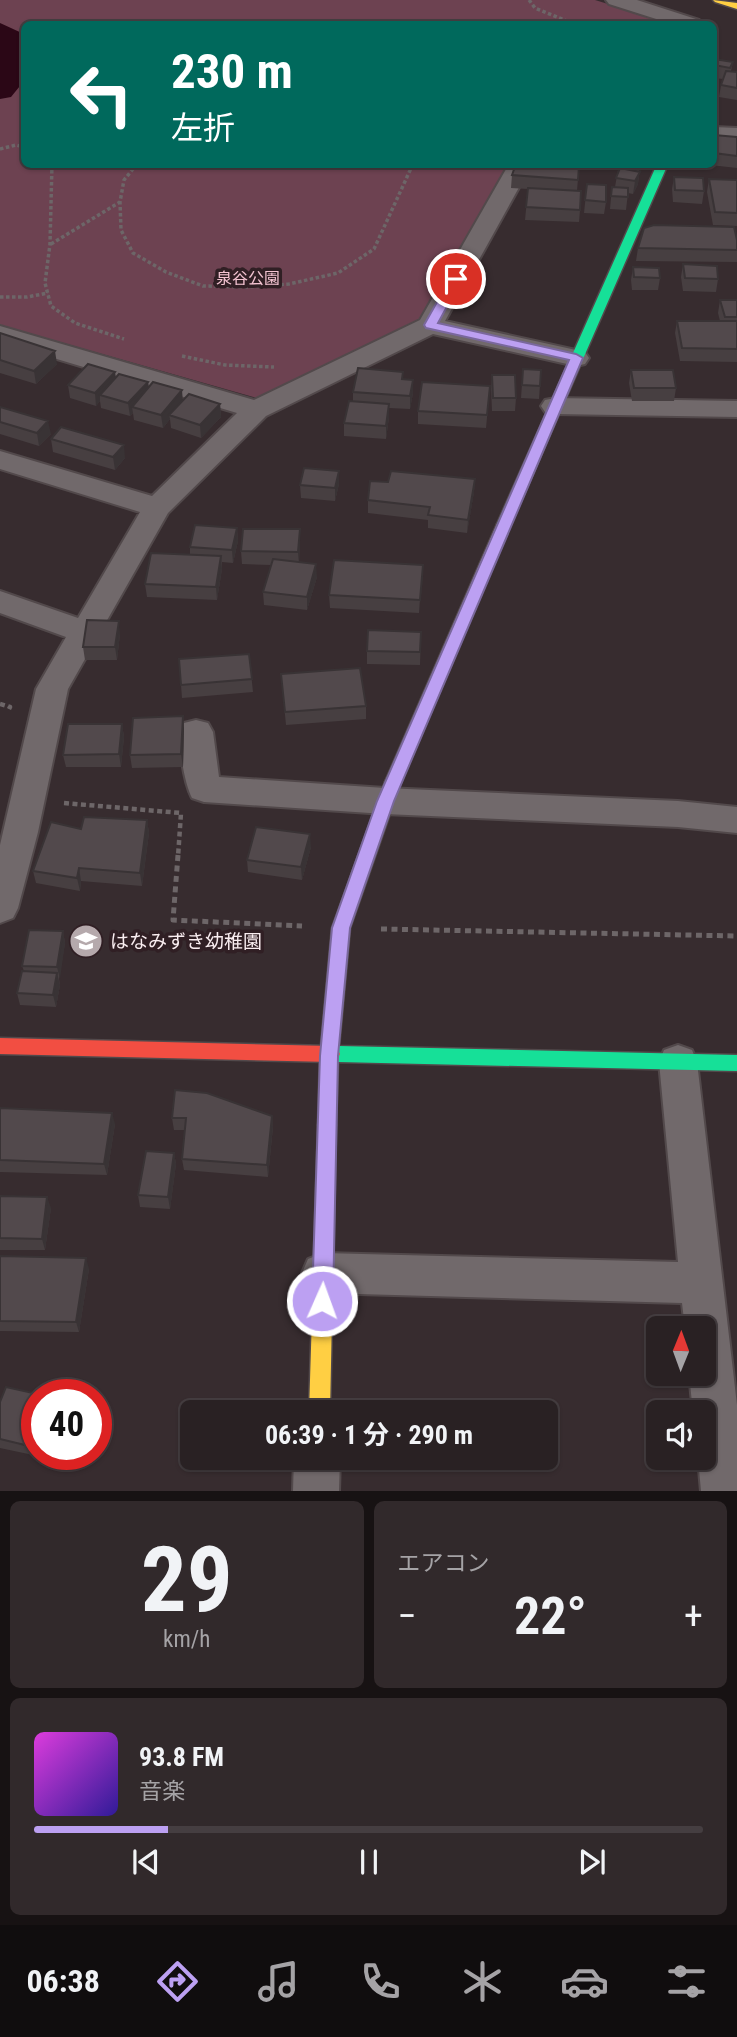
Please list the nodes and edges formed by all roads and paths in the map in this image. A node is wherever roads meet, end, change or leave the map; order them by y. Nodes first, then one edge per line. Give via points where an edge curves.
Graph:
1 (529, 0) edge
2 (616, 0) edge
3 (718, 0) edge
4 (737, 6) edge
5 (567, 21) edge
6 (682, 21) edge
7 (717, 134) edge
8 (737, 135) edge
9 (21, 146) edge
10 (0, 149) edge
11 (52, 168) edge
12 (134, 168) edge
13 (411, 168) edge
14 (519, 168) edge
15 (661, 168) edge
16 (120, 202) junction
17 (50, 244) junction
18 (47, 293) junction
19 (0, 297) edge
20 (430, 325) junction
21 (0, 334) edge
22 (127, 340) dead end
23 (178, 356) dead end
24 (576, 358) junction
25 (279, 368) dead end
26 (555, 406) junction
27 (737, 409) edge
28 (256, 410) junction
29 (0, 460) edge
30 (157, 508) junction
31 (0, 602) edge
32 (83, 631) junction
33 (195, 732) dead end
34 (385, 801) junction
35 (737, 820) edge
36 (11, 832) edge
37 (0, 908) edge
38 (0, 1046) edge
39 (329, 1056) junction
40 (678, 1062) junction
41 (737, 1063) edge
42 (323, 1273) junction
43 (703, 1283) junction
44 (319, 1400) edge
45 (317, 1470) edge
46 (316, 1491) edge
47 (724, 1491) edge

1 - 5 path via 535,8
2 - 6 street
3 - 4 street
7 - 8 street
9 - 10 path
11 - 17 path
12 - 16 path via 124,180
13 - 16 path via 374,248 338,273 289,284 203,286 166,272 133,253 121,230
14 - 20 street
15 - 24 street
16 - 17 path
17 - 18 path
18 - 19 path
18 - 22 path via 51,306 75,323
20 - 24 street
20 - 28 street
21 - 28 street
23 - 25 path
24 - 26 street
26 - 27 street
26 - 34 street
28 - 30 street
29 - 30 street
30 - 32 street
31 - 32 street
32 - 36 street via 52,689
33 - 34 street via 204,789
34 - 35 street
34 - 39 street via 341,928
36 - 37 street
38 - 39 street
39 - 40 street
39 - 42 street
40 - 41 street
40 - 43 street
42 - 43 street
42 - 44 street
43 - 47 street
45 - 46 street

